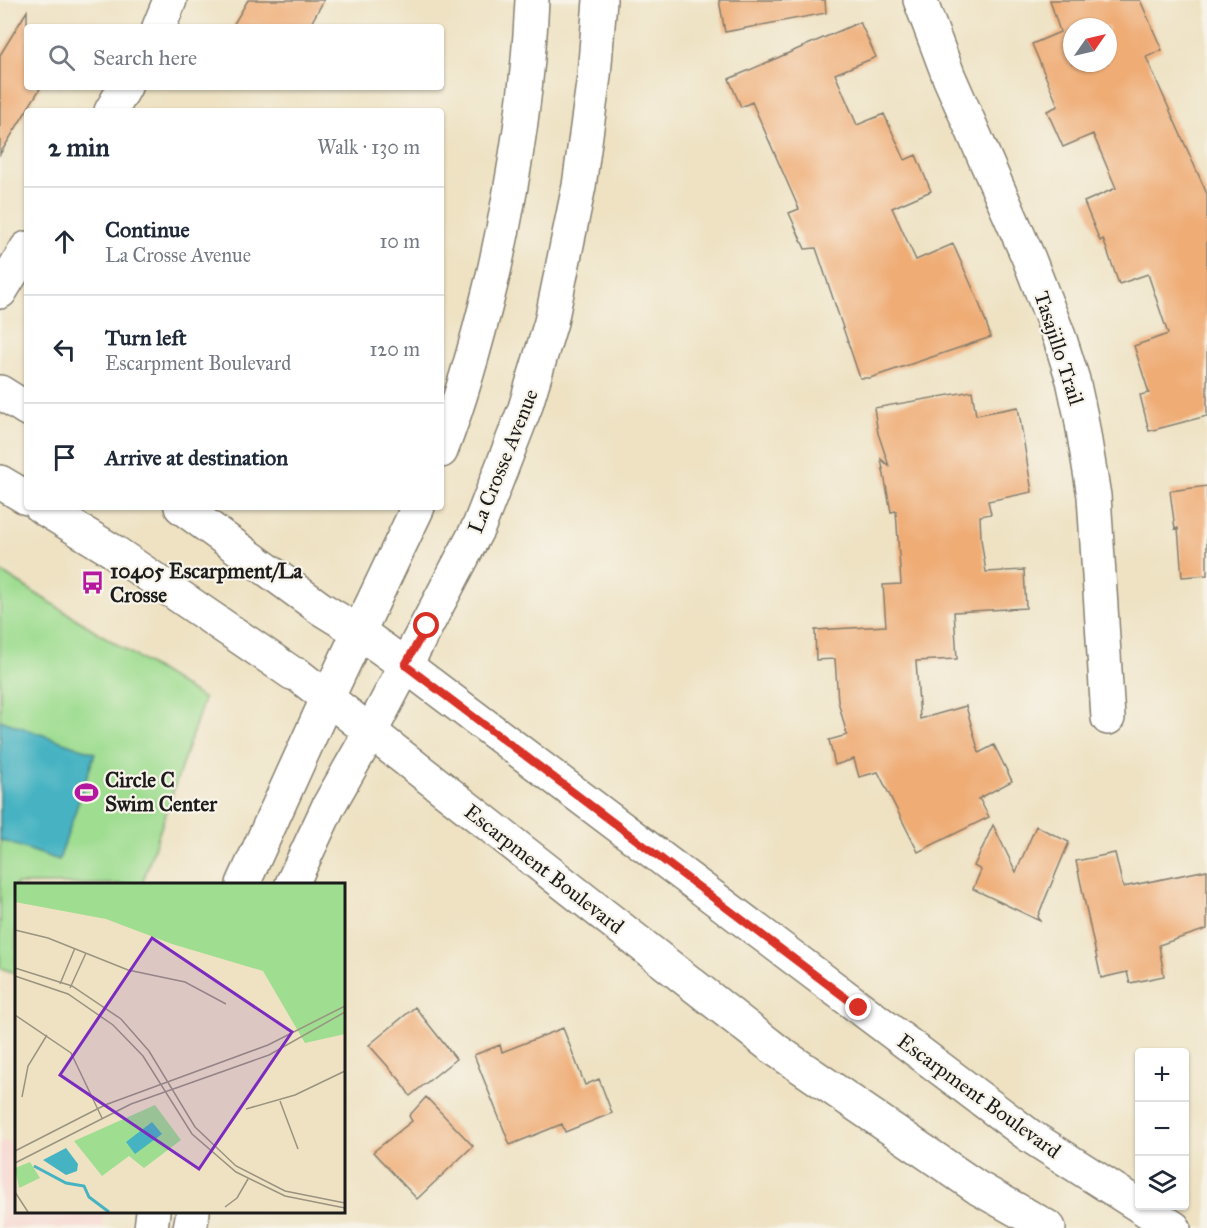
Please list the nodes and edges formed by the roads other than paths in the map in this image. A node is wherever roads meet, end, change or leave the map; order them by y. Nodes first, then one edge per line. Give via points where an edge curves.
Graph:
1 (170, 0) edge
2 (532, 0) edge
3 (600, 0) edge
4 (920, 0) edge
5 (160, 24) edge
6 (24, 253) edge
7 (0, 292) edge
8 (0, 392) edge
9 (24, 407) edge
10 (444, 443) edge
11 (0, 482) edge
12 (24, 496) edge
13 (46, 510) edge
14 (184, 510) edge
15 (417, 510) edge
16 (359, 632) junction
17 (405, 665) junction
18 (327, 699) junction
19 (1108, 718) dead end
20 (370, 733) junction
21 (244, 883) edge
22 (293, 883) edge
23 (153, 1213) edge
24 (193, 1213) edge
25 (151, 1228) edge
26 (190, 1228) edge
27 (1049, 1228) edge
28 (1174, 1228) edge

1 - 5 street
2 - 10 street via 508,208 469,373
3 - 17 street, La Crosse Avenue via 579,186 554,312 538,369 479,526
4 - 19 street, Tasajillo Trail via 1047,303 1073,380 1094,496
6 - 7 street
8 - 9 street
11 - 12 street
13 - 18 street, Escarpment Boulevard via 298,675
14 - 16 street, Escarpment Boulevard
15 - 16 street
16 - 17 street, Escarpment Boulevard
16 - 18 street
17 - 20 street, La Crosse Avenue
17 - 28 street, Escarpment Boulevard via 1030,1136
18 - 20 street, Escarpment Boulevard
18 - 21 street
20 - 22 street, La Crosse Avenue via 329,805
20 - 27 street, Escarpment Boulevard via 776,1050 978,1188
23 - 25 street
24 - 26 street

